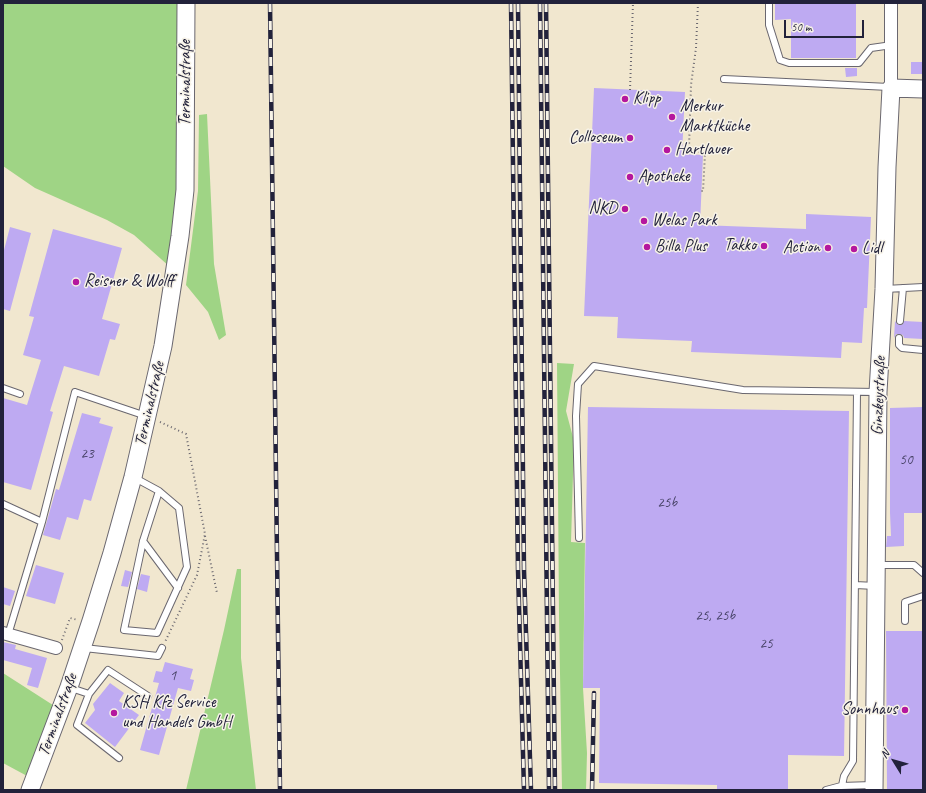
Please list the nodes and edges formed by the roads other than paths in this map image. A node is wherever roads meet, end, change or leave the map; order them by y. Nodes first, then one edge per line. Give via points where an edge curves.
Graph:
1 (186, 3) edge
2 (769, 3) edge
3 (891, 3) edge
4 (892, 45) junction
5 (724, 79) dead end
6 (891, 88) junction
7 (923, 89) edge
8 (923, 287) edge
9 (903, 288) junction
10 (884, 289) junction
11 (900, 321) dead end
12 (899, 338) dead end
13 (923, 350) edge
14 (3, 388) edge
15 (857, 392) junction
16 (878, 392) junction
17 (20, 394) dead end
18 (148, 417) junction
19 (133, 477) junction
20 (159, 491) junction
21 (3, 504) edge
22 (42, 522) junction
23 (579, 538) dead end
24 (143, 541) junction
25 (876, 564) junction
26 (923, 573) edge
27 (855, 585) junction
28 (876, 586) junction
29 (178, 588) junction
30 (923, 596) edge
31 (905, 621) dead end
32 (6, 634) edge
33 (56, 648) road end
34 (83, 648) junction
35 (162, 648) dead end
36 (69, 687) junction
37 (89, 694) junction
38 (148, 696) dead end
39 (118, 758) dead end
40 (874, 787) edge
41 (841, 788) edge
42 (30, 790) edge
43 (826, 790) edge

1 - 18 street, Terminalstraße via 185,190 164,338
2 - 4 lane via 770,25 780,60 789,63 859,63 871,48
3 - 4 street, Ginzkeystraße
4 - 6 street, Ginzkeystraße
5 - 6 lane
6 - 7 street
6 - 10 street, Ginzkeystraße
8 - 9 lane
9 - 10 lane
9 - 11 lane
10 - 16 street, Ginzkeystraße
12 - 13 lane via 898,345 902,348
14 - 17 lane
15 - 16 lane
15 - 23 lane via 743,390 594,366 578,384 576,416
15 - 27 lane
16 - 25 street, Ginzkeystraße
18 - 19 street, Terminalstraße
18 - 22 lane via 75,392
19 - 20 lane
19 - 34 street, Terminalstraße
20 - 24 lane
20 - 29 lane via 179,508 187,567
21 - 22 lane
22 - 32 lane
24 - 29 lane
24 - 29 lane via 124,630 158,634
25 - 26 lane via 914,565
25 - 28 street, Ginzkeystraße
27 - 28 lane
27 - 41 lane via 852,761
28 - 40 street, Ginzkeystraße
30 - 31 lane via 905,602
32 - 33 street
34 - 35 lane via 158,656
34 - 36 street, Terminalstraße
36 - 37 lane
36 - 42 street, Terminalstraße
37 - 38 lane via 108,670
37 - 39 lane via 76,725
40 - 41 lane
41 - 43 lane

